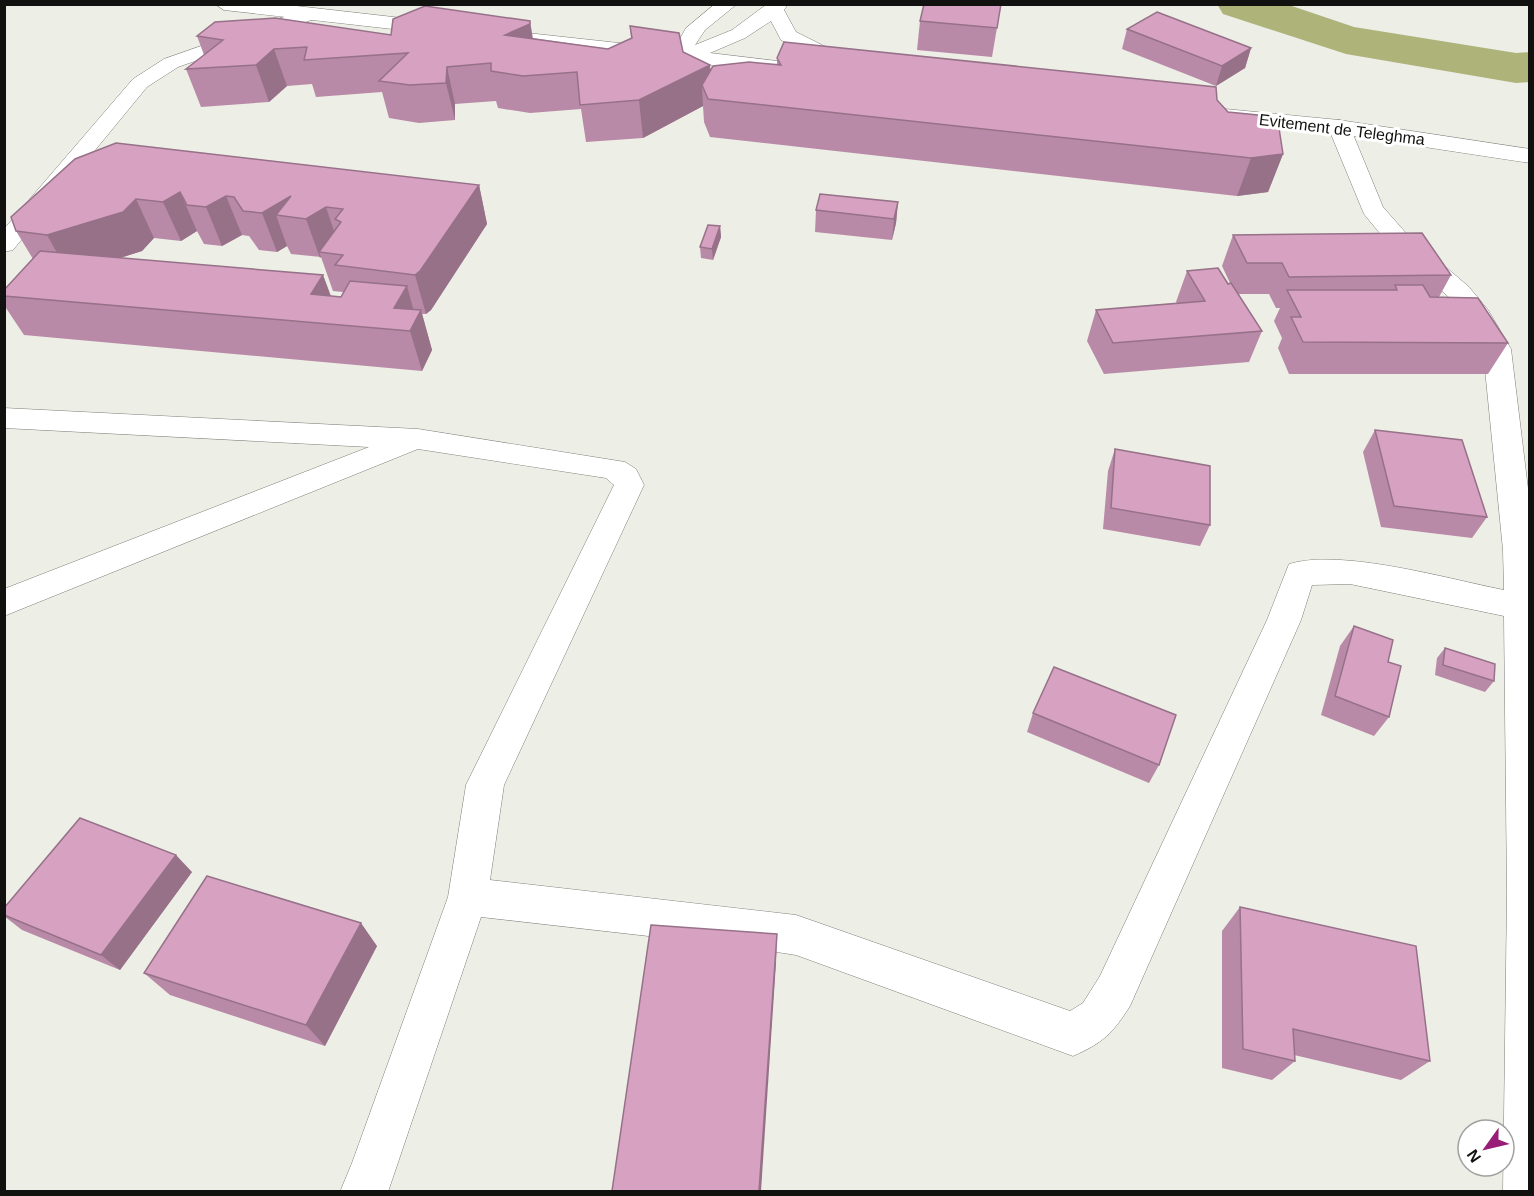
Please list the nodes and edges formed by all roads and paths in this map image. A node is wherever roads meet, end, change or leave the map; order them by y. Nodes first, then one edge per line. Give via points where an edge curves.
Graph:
1 (250, 4) edge
2 (728, 4) edge
3 (226, 5) edge
4 (777, 7) edge
5 (310, 14) junction
6 (461, 31) edge
7 (496, 35) edge
8 (682, 56) junction
9 (1209, 113) edge
10 (1339, 127) junction
11 (1530, 156) edge
12 (47, 190) junction
13 (4, 214) edge
14 (4, 245) edge
15 (4, 418) edge
16 (418, 439) junction
17 (4, 603) edge
18 (1520, 606) junction
19 (468, 897) junction
20 (370, 1186) edge
21 (1527, 1191) edge

1 - 3 street
2 - 8 street via 695,27
3 - 5 street
4 - 8 street via 727,42
4 - 8 street via 788,36 857,71
5 - 6 street
5 - 12 street via 171,63 140,83
7 - 8 street
9 - 10 street, Evitement de Teleghma
10 - 11 street, Evitement de Teleghma
10 - 18 street via 1372,209 1396,237 1460,293 1479,316 1497,349 1520,550
12 - 13 street
12 - 14 street
15 - 16 street
16 - 17 street
16 - 19 street via 615,468 629,485 485,785
18 - 19 street via 1350,572 1300,573 1284,620 1114,991 1098,1018 1073,1034 796,935
18 - 21 street via 1527,894
19 - 20 street

